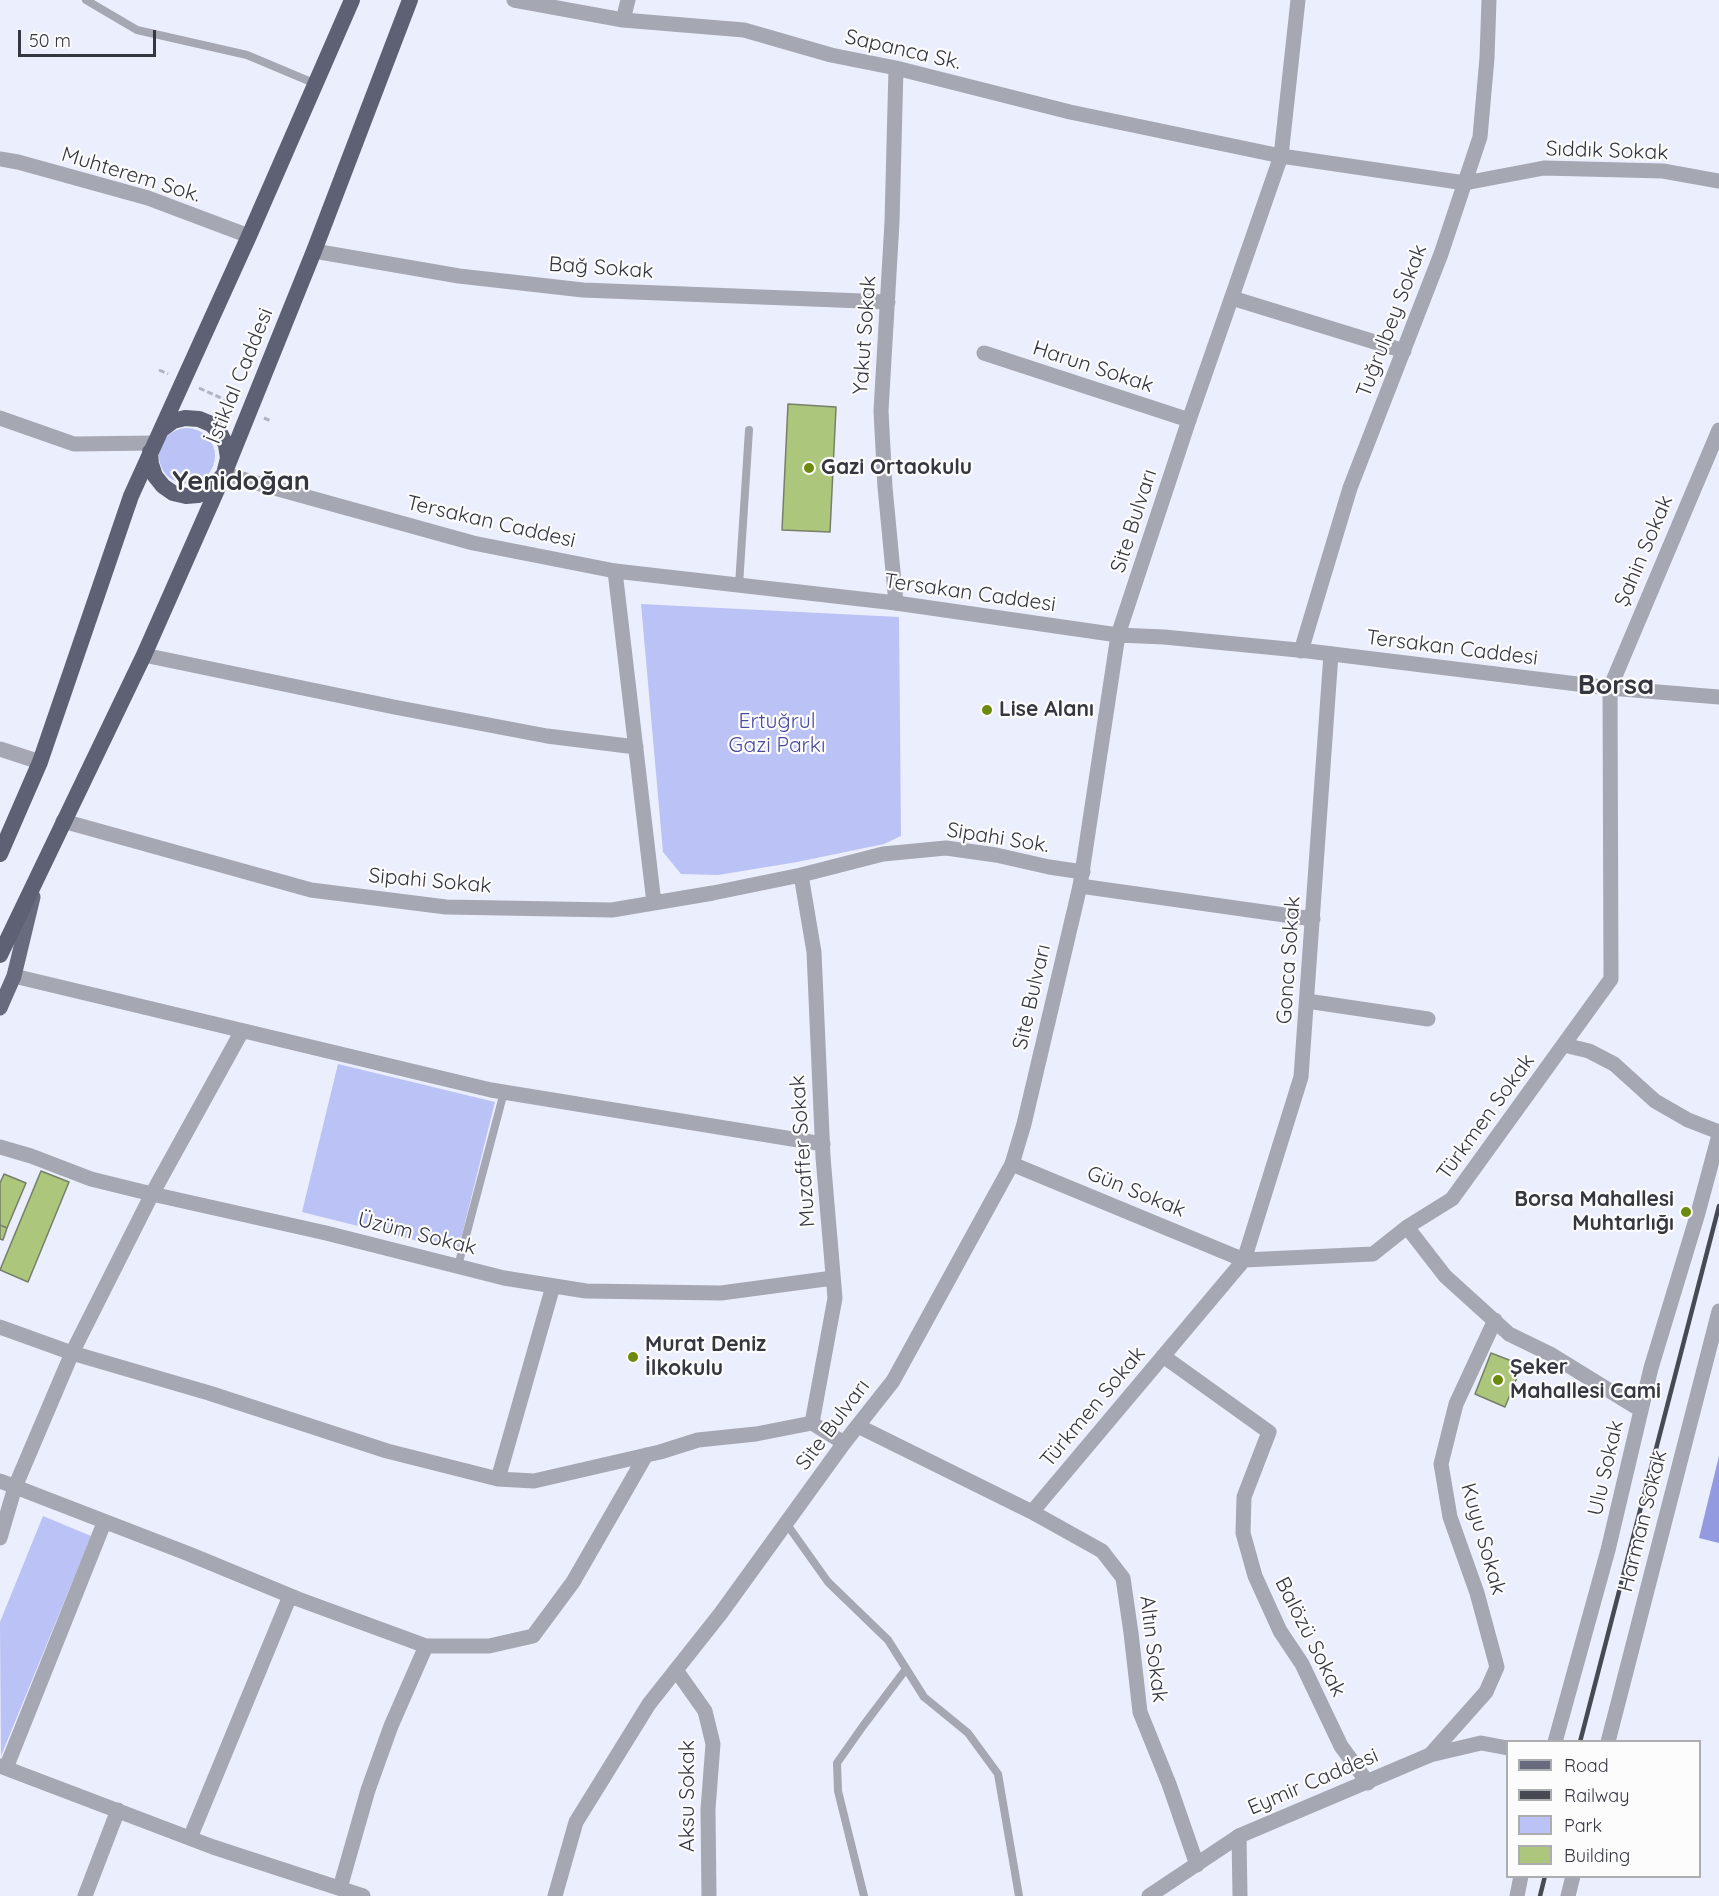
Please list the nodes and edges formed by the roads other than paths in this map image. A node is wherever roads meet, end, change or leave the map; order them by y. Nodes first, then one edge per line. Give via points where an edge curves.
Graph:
1 (86, 0) edge
2 (352, 0) edge
3 (410, 0) edge
4 (514, 0) edge
5 (628, 0) edge
6 (1298, 0) edge
7 (1489, 0) edge
8 (623, 20) junction
9 (896, 68) junction
10 (316, 84) junction
11 (1281, 156) junction
12 (0, 159) edge
13 (1719, 182) edge
14 (1465, 183) junction
15 (249, 236) junction
16 (314, 251) junction
17 (1232, 298) junction
18 (888, 302) junction
19 (1404, 351) junction
20 (984, 353) dead end
21 (0, 418) edge
22 (1189, 420) junction
23 (749, 430) dead end
24 (1719, 430) edge
25 (155, 442) junction
26 (224, 474) junction
27 (615, 571) junction
28 (739, 585) junction
29 (896, 603) junction
30 (1118, 635) junction
31 (1300, 651) junction
32 (1331, 654) junction
33 (144, 655) junction
34 (1610, 688) junction
35 (1719, 697) edge
36 (636, 747) junction
37 (0, 748) edge
38 (40, 762) junction
39 (63, 821) junction
40 (0, 854) edge
41 (39, 871) junction
42 (801, 875) junction
43 (1082, 879) junction
44 (654, 903) junction
45 (1313, 919) junction
46 (0, 955) edge
47 (14, 976) junction
48 (1307, 1001) junction
49 (0, 1008) edge
50 (1428, 1019) dead end
51 (242, 1031) junction
52 (1564, 1045) junction
53 (504, 1092) junction
54 (1719, 1133) edge
55 (823, 1144) junction
56 (0, 1148) edge
57 (1012, 1164) junction
58 (152, 1194) junction
59 (1407, 1227) junction
60 (1244, 1260) junction
61 (458, 1266) junction
62 (833, 1278) junction
63 (552, 1286) junction
64 (1719, 1311) edge
65 (1495, 1320) junction
66 (0, 1327) edge
67 (72, 1353) junction
68 (1162, 1356) junction
69 (1641, 1410) junction
70 (812, 1423) junction
71 (858, 1426) junction
72 (844, 1443) junction
73 (646, 1455) junction
74 (498, 1479) junction
75 (0, 1481) edge
76 (15, 1486) junction
77 (1032, 1512) junction
78 (104, 1523) junction
79 (786, 1523) junction
80 (0, 1538) edge
81 (290, 1596) junction
82 (426, 1646) junction
83 (676, 1670) junction
84 (906, 1670) junction
85 (1556, 1740) edge
86 (1609, 1740) edge
87 (1506, 1748) edge
88 (1430, 1755) junction
89 (3, 1767) edge
90 (1368, 1783) junction
91 (118, 1810) junction
92 (1239, 1836) junction
93 (190, 1838) junction
94 (1197, 1864) junction
95 (1521, 1878) edge
96 (1572, 1878) edge
97 (340, 1888) junction
98 (85, 1896) edge
99 (363, 1896) edge
100 (555, 1896) edge
101 (709, 1896) edge
102 (864, 1896) edge
103 (1019, 1896) edge
104 (1149, 1896) edge
105 (1240, 1896) edge
106 (1517, 1896) edge
107 (1568, 1896) edge

1 - 10 lane via 137,30 247,55
2 - 10 highway
3 - 16 highway, İstiklal Caddesi
4 - 8 street, Sapanca Sk.
5 - 8 street
6 - 11 street, Site Bulvarı
7 - 14 street, Tuğrulbey Sokak via 1480,137
8 - 9 street, Sapanca Sk. via 744,30 831,55
9 - 11 street, Sapanca Sk. via 1070,112
9 - 18 street, Yakut Sokak
10 - 15 highway
11 - 14 street, Sıddık Sokak
11 - 17 street, Site Bulvarı
12 - 15 street, Muhterem Sok. via 148,198
13 - 14 street, Sıddık Sokak via 1663,171 1544,168
14 - 19 street, Tuğrulbey Sokak
15 - 25 highway
16 - 18 street, Bağ Sokak via 459,276 583,290
16 - 26 highway, İstiklal Caddesi
17 - 19 street
17 - 22 street, Site Bulvarı
18 - 29 street, Yakut Sokak via 881,411
19 - 31 street, Tuğrulbey Sokak via 1350,488
20 - 22 street, Harun Sokak
21 - 25 street via 74,444
22 - 30 street, Site Bulvarı
23 - 28 lane
24 - 34 street, Şahin Sokak
25 - 26 highway via 151,464 155,476 173,493 198,495 210,490
25 - 26 highway via 173,421 199,419 211,424 226,445
25 - 38 highway via 130,496
26 - 27 street, Tersakan Caddesi via 473,543
26 - 33 highway, İstiklal Caddesi
27 - 28 street, Tersakan Caddesi
27 - 36 street
28 - 29 street, Tersakan Caddesi
29 - 30 street, Tersakan Caddesi
30 - 31 street, Tersakan Caddesi
30 - 43 street, Site Bulvarı
31 - 32 street, Tersakan Caddesi
32 - 34 street, Tersakan Caddesi
32 - 45 street, Gonca Sokak
33 - 36 street via 547,736
33 - 39 highway, İstiklal Caddesi
34 - 35 street, Tersakan Caddesi
34 - 52 street, Türkmen Sokak via 1611,979
36 - 44 street
37 - 38 street
38 - 40 highway
39 - 41 highway, İstiklal Caddesi
39 - 44 street, Sipahi Sokak via 311,890 446,907 612,910
41 - 46 highway, İstiklal Caddesi
41 - 47 main road
42 - 43 street, Sipahi Sok. via 883,854 946,848 1049,867
42 - 44 street, Sipahi Sokak
42 - 55 street, Muzaffer Sokak via 814,952
43 - 45 street, Sipahi Sok.
43 - 57 street, Site Bulvarı
45 - 48 street, Gonca Sokak
47 - 49 main road
47 - 51 street
48 - 50 street
48 - 60 street, Gonca Sokak via 1301,1077
51 - 53 street
51 - 58 street
52 - 54 street via 1589,1051 1614,1064 1655,1101
52 - 59 street, Türkmen Sokak via 1452,1200
53 - 55 street
53 - 61 lane
54 - 69 street, Ulu Sokak
55 - 62 street, Muzaffer Sokak
56 - 58 street, Üzüm Sokak via 91,1179
57 - 60 street, Gün Sokak
57 - 71 street, Site Bulvarı via 893,1381
58 - 61 street, Üzüm Sokak
58 - 67 street
59 - 60 street, Türkmen Sokak via 1373,1254
59 - 65 street via 1445,1276
60 - 68 street, Türkmen Sokak
61 - 63 street, Üzüm Sokak
62 - 63 street, Üzüm Sokak via 721,1293 586,1291
62 - 70 street, Muzaffer Sokak via 835,1298
63 - 74 street
64 - 86 street, Harman Sokak
65 - 69 street via 1509,1334 1550,1354
65 - 88 street, Kuyu Sokak via 1456,1404 1441,1464 1450,1517 1477,1593 1497,1667 1486,1692
66 - 67 street
67 - 74 street via 387,1451
67 - 76 street
68 - 77 street, Türkmen Sokak
68 - 90 street, Balözü Sokak via 1269,1432 1244,1497 1243,1533 1255,1576 1341,1746
69 - 85 street, Ulu Sokak via 1608,1550
70 - 72 street
70 - 73 street via 698,1440
71 - 72 street, Site Bulvarı
71 - 77 street
72 - 79 street, Site Bulvarı
73 - 74 street via 534,1481
73 - 82 street via 573,1582 533,1636 489,1646
75 - 76 street
76 - 78 street
76 - 80 street
77 - 94 street, Altın Sokak via 1102,1551 1123,1578 1140,1712
78 - 81 street
78 - 89 street
79 - 83 street, Site Bulvarı
79 - 84 lane via 828,1582 888,1640
81 - 82 street
81 - 93 street
82 - 97 street via 368,1790
83 - 100 street, Site Bulvarı via 649,1704 576,1822
83 - 101 street, Aksu Sokak via 705,1711 713,1744 708,1809
84 - 102 lane via 837,1763 838,1791
84 - 103 lane via 924,1697 968,1733 998,1774
87 - 88 street, Eymir Caddesi via 1481,1743
88 - 90 street, Eymir Caddesi
89 - 91 street
90 - 92 street, Eymir Caddesi
91 - 93 street
91 - 98 street
92 - 94 street, Eymir Caddesi
92 - 105 street
93 - 97 street
94 - 104 street, Eymir Caddesi
95 - 106 street
96 - 107 street
97 - 99 street

